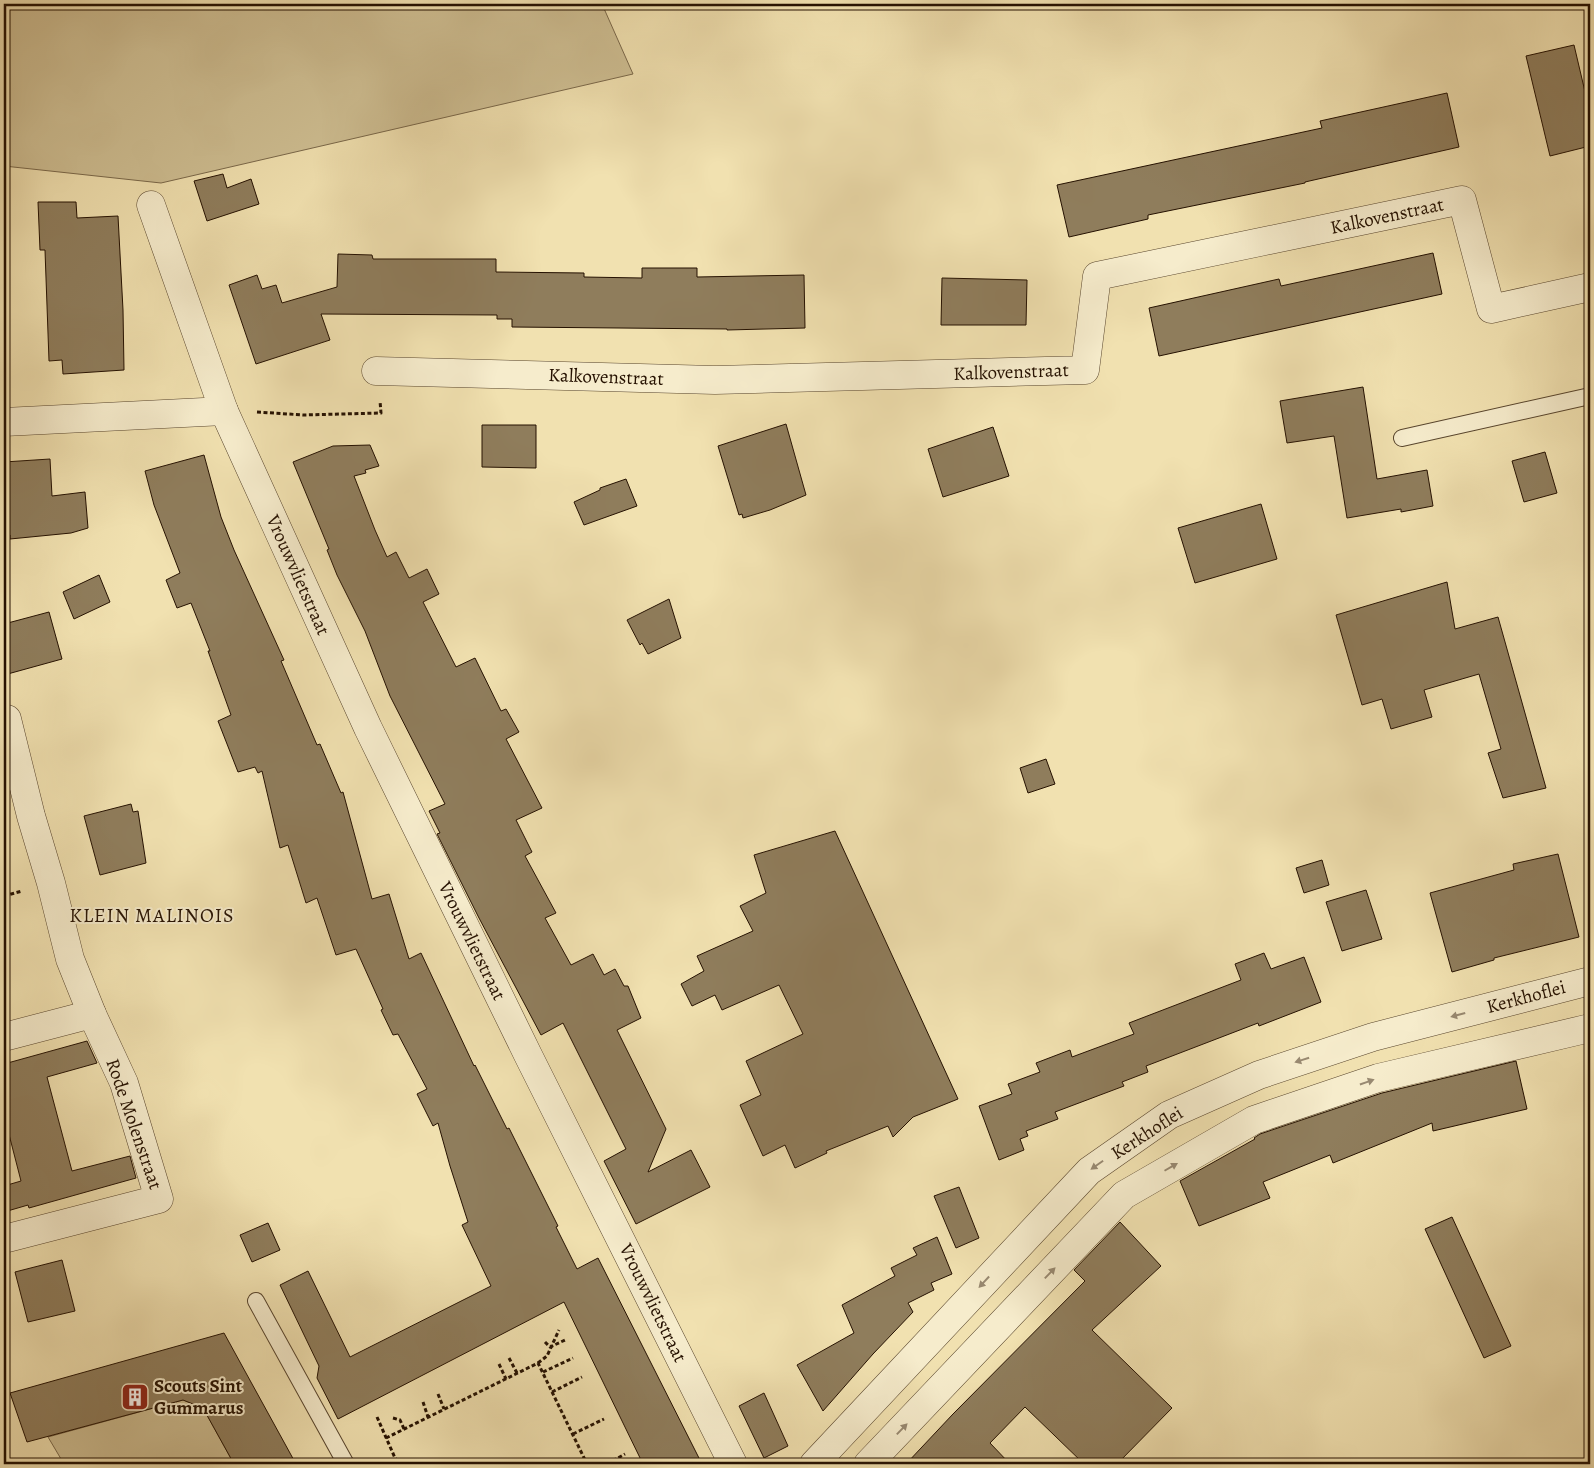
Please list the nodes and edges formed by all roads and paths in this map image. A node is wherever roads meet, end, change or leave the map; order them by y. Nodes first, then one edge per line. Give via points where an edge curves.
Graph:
1 (151, 205) dead end
2 (1590, 287) edge
3 (376, 371) joint
4 (1590, 396) edge
5 (224, 410) junction
6 (4, 422) edge
7 (1402, 438) dead end
8 (7, 719) dead end
9 (1590, 981) edge
10 (92, 1014) junction
11 (1590, 1028) edge
12 (4, 1037) edge
13 (4, 1239) edge
14 (256, 1301) dead end
15 (558, 1330) dead end
16 (565, 1340) dead end
17 (546, 1342) dead end
18 (550, 1347) junction
19 (510, 1358) dead end
20 (573, 1358) dead end
21 (538, 1363) junction
22 (499, 1364) dead end
23 (543, 1372) junction
24 (517, 1373) junction
25 (582, 1377) dead end
26 (506, 1379) junction
27 (552, 1392) junction
28 (438, 1394) dead end
29 (423, 1402) dead end
30 (444, 1409) junction
31 (428, 1416) junction
32 (377, 1417) dead end
33 (393, 1418) dead end
34 (604, 1419) dead end
35 (404, 1429) junction
36 (573, 1434) junction
37 (386, 1438) junction
38 (625, 1454) dead end
39 (346, 1464) edge
40 (401, 1464) edge
41 (587, 1464) edge
42 (607, 1464) edge
43 (733, 1464) edge
44 (814, 1464) edge
45 (868, 1464) edge

1 - 5 street, Vrouwvlietstraat
2 - 3 street, Kalkovenstraat via 1491,309 1462,200 1097,276 1085,370 715,380
3 - 5 path via 382,413 303,415
4 - 7 lane
5 - 6 street
5 - 43 street, Vrouwvlietstraat via 368,728
8 - 10 street, Rode Molenstraat via 70,959
9 -> 44 street, Kerkhoflei via 1373,1037 1260,1075 1169,1115 1089,1171
10 - 12 street
10 - 13 street, Rode Molenstraat via 124,1083 159,1199
45 -> 11 street via 1124,1195 1254,1120 1378,1078
14 - 39 lane
15 - 18 path
16 - 18 path
17 - 18 path
18 - 21 path via 547,1356
19 - 24 path
20 - 23 path
21 - 23 path
21 - 24 path
22 - 26 path
23 - 27 path
24 - 26 path
25 - 27 path
26 - 30 path
27 - 36 path
28 - 30 path
29 - 31 path
30 - 31 path
31 - 35 path
32 - 37 path
33 - 35 path via 400,1420
34 - 36 path
35 - 37 path
36 - 41 path
37 - 40 path
38 - 42 path

